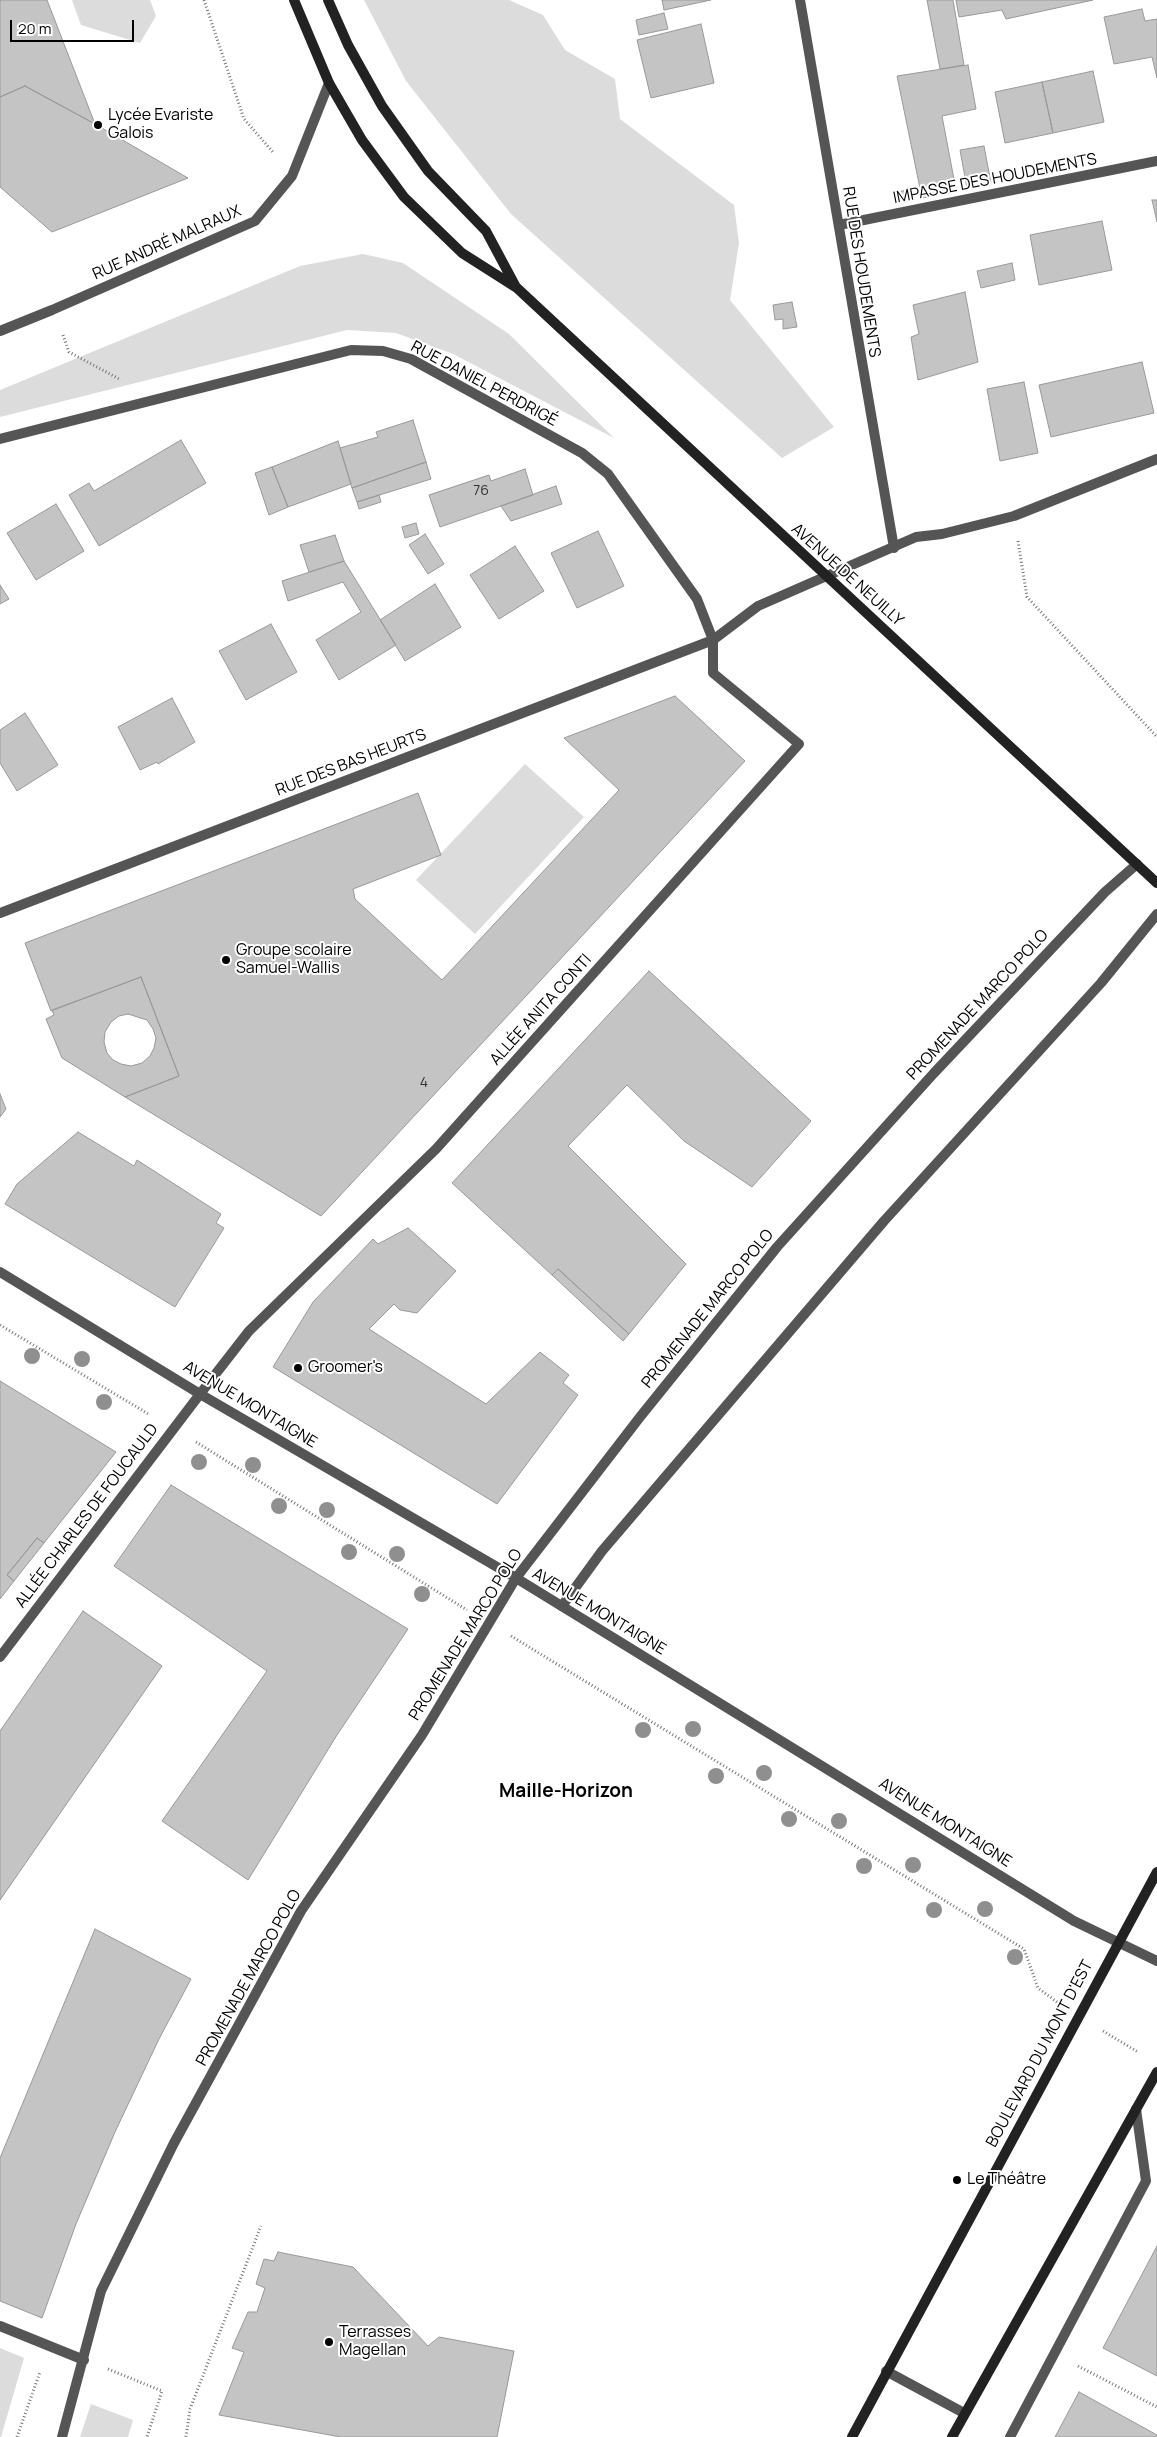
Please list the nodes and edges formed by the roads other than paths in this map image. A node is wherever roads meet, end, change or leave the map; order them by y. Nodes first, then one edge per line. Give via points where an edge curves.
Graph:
1 (294, 0) edge
2 (328, 0) edge
3 (800, 0) edge
4 (329, 83) junction
5 (1157, 161) edge
6 (839, 225) junction
7 (517, 288) junction
8 (0, 330) edge
9 (0, 439) edge
10 (1157, 459) edge
11 (894, 548) junction
12 (713, 640) junction
13 (1137, 864) junction
14 (1157, 883) edge
15 (0, 913) edge
16 (1157, 914) edge
17 (0, 1272) edge
18 (200, 1394) junction
19 (516, 1578) junction
20 (562, 1606) junction
21 (0, 1657) edge
22 (1157, 1872) edge
23 (1118, 1942) junction
24 (1157, 1960) edge
25 (1157, 2072) edge
26 (1136, 2109) junction
27 (0, 2326) edge
28 (84, 2360) junction
29 (886, 2371) junction
30 (964, 2413) junction
31 (62, 2437) edge
32 (852, 2437) edge
33 (952, 2437) edge
34 (1010, 2437) edge

1 - 4 main road, AVENUE DE NEUILLY
2 - 7 main road, AVENUE DE NEUILLY via 348,45 382,106 428,171 486,231
3 - 6 street, RUE DES HOUDEMENTS
4 - 7 main road, AVENUE DE NEUILLY via 362,140 404,197 462,253
4 - 8 street, RUE ANDRÉ MALRAUX via 292,176 255,221
5 - 6 street, IMPASSE DES HOUDEMENTS
6 - 11 street, RUE DES HOUDEMENTS
7 - 13 main road, AVENUE DE NEUILLY
9 - 12 street, RUE DANIEL PERDRIGÉ via 351,350 383,351 411,359 582,453 608,474 697,599
10 - 11 street, RUE DES BAS HEURTS via 1014,516 942,534 916,537
11 - 12 street, RUE DES BAS HEURTS via 758,606
12 - 15 street, RUE DES BAS HEURTS
12 - 18 street, ALLÉE ANITA CONTI via 713,673 799,744 436,1149 249,1332
13 - 14 main road, AVENUE DE NEUILLY
13 - 19 street, PROMENADE MARCO POLO via 1105,892 934,1073 777,1247
16 - 20 street via 1101,983 884,1221 602,1551
17 - 18 street, AVENUE MONTAIGNE
18 - 19 street, AVENUE MONTAIGNE
18 - 21 street, ALLÉE CHARLES DE FOUCAULD
19 - 20 street, AVENUE MONTAIGNE
19 - 28 street, PROMENADE MARCO POLO via 422,1735 301,1912 174,2143 102,2291
20 - 23 street, AVENUE MONTAIGNE via 1074,1921
22 - 23 main road, BOULEVARD DU MONT D'EST
23 - 24 street, AVENUE MONTAIGNE
23 - 29 main road, BOULEVARD DU MONT D'EST
25 - 26 main road
26 - 30 main road
26 - 34 street via 1146,2181
27 - 28 street
28 - 31 street, PROMENADE MARCO POLO
29 - 30 street
29 - 32 main road, BOULEVARD DU MONT D'EST
30 - 33 main road

